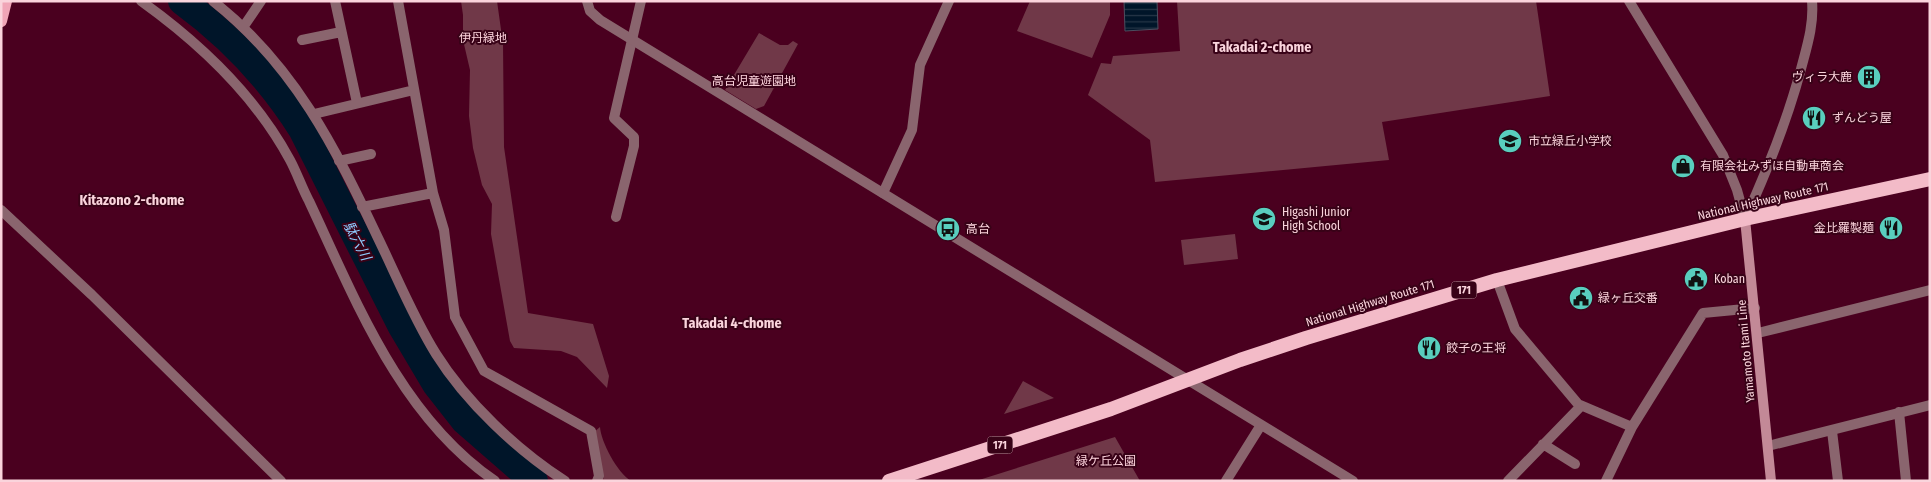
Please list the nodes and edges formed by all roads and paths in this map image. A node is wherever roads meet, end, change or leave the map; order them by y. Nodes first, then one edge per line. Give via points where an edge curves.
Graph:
1 (6, 1) edge
2 (141, 1) edge
3 (213, 1) edge
4 (260, 1) edge
5 (335, 1) edge
6 (398, 1) edge
7 (587, 1) edge
8 (641, 1) edge
9 (949, 1) edge
10 (1629, 1) edge
11 (1812, 1) edge
12 (1, 20) edge
13 (244, 26) junction
14 (340, 32) junction
15 (631, 39) junction
16 (302, 40) dead end
17 (414, 90) junction
18 (357, 103) junction
19 (314, 114) junction
20 (370, 154) dead end
21 (339, 161) junction
22 (1930, 179) edge
23 (433, 192) junction
24 (884, 193) junction
25 (362, 207) junction
26 (1, 210) edge
27 (616, 217) dead end
28 (1745, 219) junction
29 (1497, 280) junction
30 (1930, 290) edge
31 (1755, 308) junction
32 (1758, 333) junction
33 (1188, 380) junction
34 (1930, 405) edge
35 (1581, 406) junction
36 (1899, 412) junction
37 (1261, 425) junction
38 (1632, 427) junction
39 (1832, 431) junction
40 (1543, 444) junction
41 (1768, 446) junction
42 (1575, 464) dead end
43 (281, 481) edge
44 (495, 481) edge
45 (565, 481) edge
46 (598, 481) edge
47 (889, 481) edge
48 (1226, 481) edge
49 (1353, 481) edge
50 (1508, 481) edge
51 (1606, 481) edge
52 (1771, 481) edge
53 (1838, 481) edge
54 (1906, 481) edge

1 - 12 main road
2 - 44 street via 210,56 267,122 290,160 386,359 437,430
3 - 13 street
4 - 13 street
5 - 14 street
6 - 17 street
7 - 15 street via 594,15
8 - 15 street
9 - 24 street via 920,65 912,130
10 - 28 street via 1722,155
11 - 28 street via 1810,34 1790,113
13 - 19 street via 285,72
14 - 16 street
14 - 18 street
15 - 24 street
15 - 27 street via 614,118 634,137 634,146
17 - 18 street
17 - 23 street
18 - 19 street
19 - 21 street
20 - 21 street
21 - 25 street
22 - 28 highway, National Highway Route 171 / 171
23 - 25 street
23 - 46 street via 444,230 455,317 484,371 591,430
24 - 33 street via 1150,360
25 - 45 street via 420,327 465,395 529,454
26 - 43 street via 99,301
28 - 29 highway, National Highway Route 171 / 171
28 - 31 main road, Yamamoto Itami Line
29 - 33 highway, National Highway Route 171 / 171 via 1306,338
29 - 35 street via 1515,329
30 - 32 street
31 - 32 main road, Yamamoto Itami Line
31 - 38 street via 1703,313
32 - 41 main road, Yamamoto Itami Line
33 - 37 street
33 - 47 highway, National Highway Route 171 / 171 via 1111,409
34 - 36 street
35 - 38 street
35 - 40 street
36 - 39 street
36 - 54 street
37 - 48 street
37 - 49 street
38 - 51 street
39 - 41 street
39 - 53 street
40 - 42 street
40 - 50 street
41 - 52 main road, Yamamoto Itami Line

